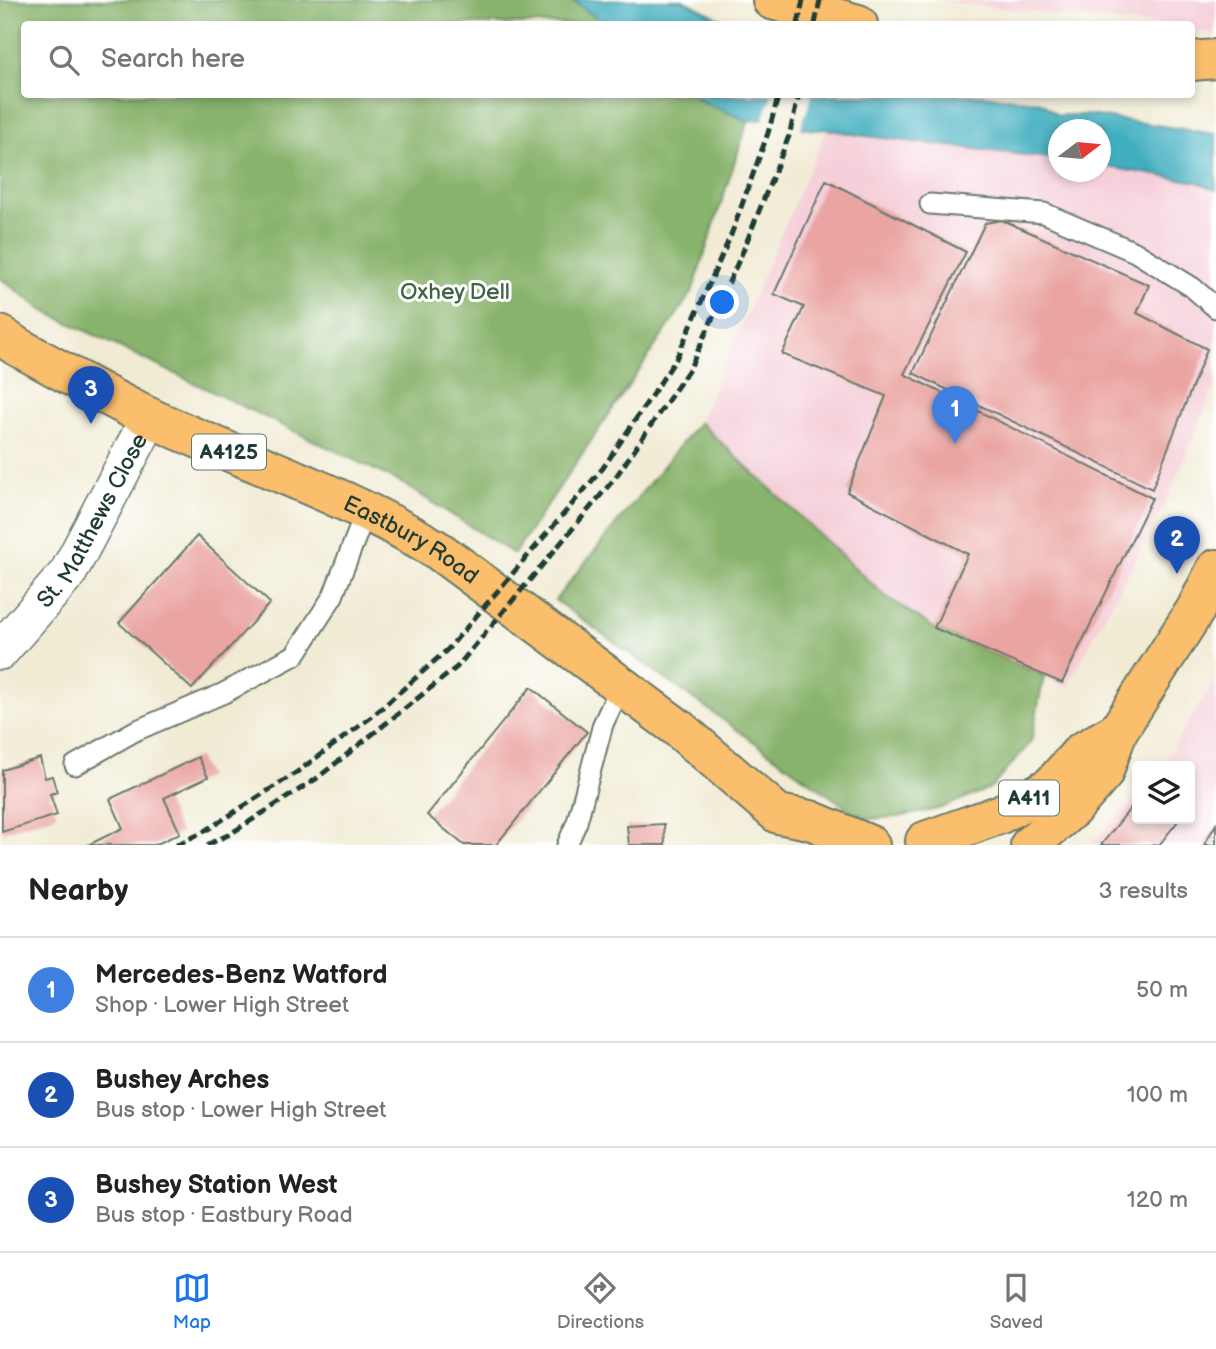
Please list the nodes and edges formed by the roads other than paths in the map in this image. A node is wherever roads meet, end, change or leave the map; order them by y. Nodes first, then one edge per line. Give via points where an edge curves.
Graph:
1 (772, 0) edge
2 (847, 21) edge
3 (1216, 59) edge
4 (1195, 61) edge
5 (930, 204) dead end
6 (1216, 308) edge
7 (0, 335) edge
8 (150, 417) junction
9 (366, 511) junction
10 (1216, 569) edge
11 (0, 651) edge
12 (621, 686) junction
13 (1118, 731) junction
14 (75, 765) dead end
15 (1012, 793) junction
16 (779, 830) edge
17 (1038, 839) edge
18 (928, 843) edge
19 (567, 845) edge
20 (870, 845) edge
21 (883, 845) edge

1 - 2 main road
3 - 4 main road
5 - 6 lane via 1044,213 1136,252
7 - 8 main road, Eastbury Road / A4125
8 - 9 main road, Eastbury Road / A4125
8 - 11 street, St. Matthews Close via 68,573
9 - 12 main road, Eastbury Road / A4125 via 439,551
9 - 14 lane via 334,596 295,655 224,693 135,731
10 - 13 main road, A411 via 1196,609
12 - 16 main road, Eastbury Road / A4125 via 678,728
12 - 19 lane via 603,724
13 - 15 main road, A411 via 1081,752 1051,786
13 - 17 main road, A411 via 1103,774
15 - 17 lane
15 - 18 main road, A411 via 1001,814
16 - 20 main road, Eastbury Road / A4125 via 810,820
18 - 21 main road via 905,840

